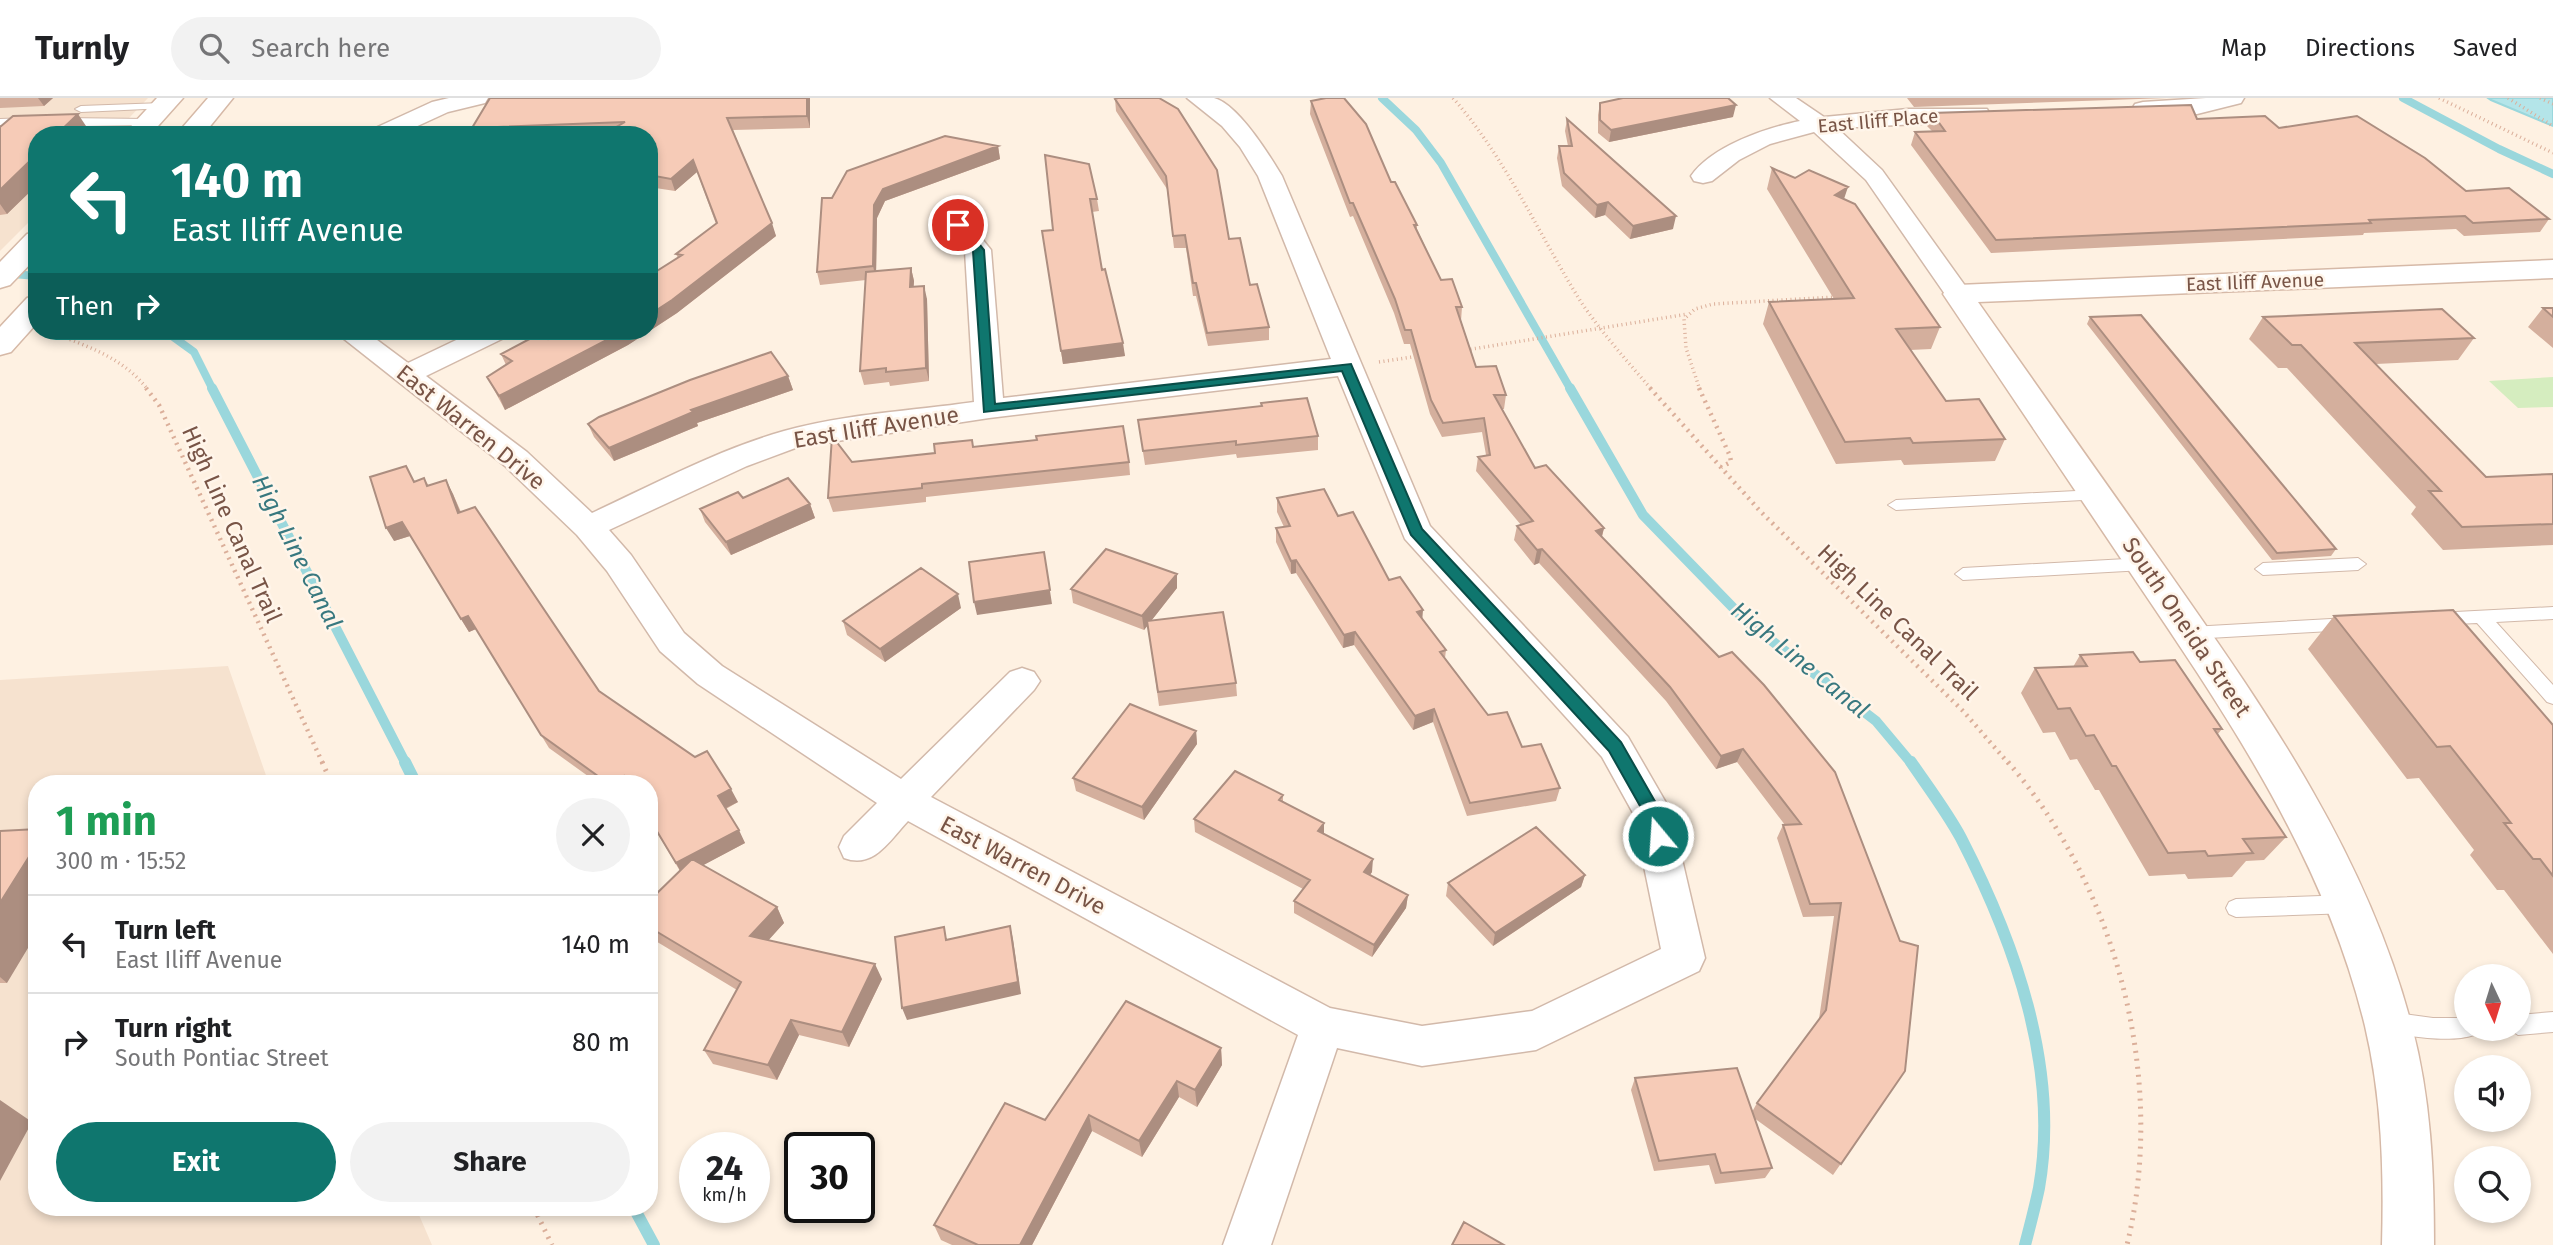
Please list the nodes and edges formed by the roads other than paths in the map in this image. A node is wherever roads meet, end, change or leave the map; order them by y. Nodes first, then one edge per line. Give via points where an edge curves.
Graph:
1 (99, 98) edge
2 (111, 98) edge
3 (221, 98) edge
4 (477, 98) edge
5 (1198, 98) edge
6 (1781, 98) edge
7 (2233, 98) edge
8 (125, 107) junction
9 (81, 109) junction
10 (2114, 110) edge
11 (2003, 113) edge
12 (152, 119) edge
13 (59, 120) junction
14 (0, 122) edge
15 (1818, 123) junction
16 (197, 126) edge
17 (399, 126) edge
18 (1703, 176) dead end
19 (958, 225) dead end
20 (28, 249) edge
21 (2553, 269) edge
22 (0, 279) edge
23 (1958, 294) junction
24 (28, 314) edge
25 (360, 340) edge
26 (478, 340) edge
27 (0, 346) edge
28 (1347, 366) junction
29 (406, 375) junction
30 (989, 409) junction
31 (2096, 495) junction
32 (1896, 505) dead end
33 (589, 527) junction
34 (2144, 564) junction
35 (2358, 565) dead end
36 (2263, 569) dead end
37 (1963, 574) dead end
38 (2553, 613) edge
39 (2482, 617) junction
40 (2413, 621) edge
41 (2371, 623) edge
42 (2191, 633) junction
43 (1022, 681) dead end
44 (2553, 697) edge
45 (903, 800) junction
46 (858, 847) dead end
47 (2349, 904) junction
48 (2236, 908) dead end
49 (2389, 1022) junction
50 (2553, 1022) edge
51 (2531, 1023) edge
52 (1323, 1026) junction
53 (2454, 1028) edge
54 (1247, 1245) edge
55 (2407, 1245) edge

1 - 9 lane
2 - 8 lane
3 - 16 street
4 - 17 street via 440,107
5 - 28 street via 1237,127 1270,176
6 - 15 street, South Oneida Street
7 - 10 street via 2197,107
8 - 9 lane
8 - 12 lane
9 - 13 lane
11 - 15 street, East Iliff Place
12 - 13 lane
13 - 14 lane
15 - 18 street, East Iliff Place via 1742,147
15 - 23 street, South Oneida Street via 1874,175
19 - 30 street via 978,250
20 - 22 street
21 - 23 street, East Iliff Avenue
23 - 31 street, South Oneida Street
24 - 27 street
25 - 29 street, East Warren Drive
26 - 29 street
28 - 30 street, East Iliff Avenue
28 - 52 street, East Warren Drive via 1416,531 1615,747 1652,812 1684,958 1536,1030 1422,1046
29 - 33 street, East Warren Drive via 516,458
30 - 33 street, East Iliff Avenue via 791,439 736,459
31 - 32 lane
31 - 34 street, South Oneida Street
33 - 45 street, East Warren Drive via 656,623 694,663
34 - 37 lane
34 - 42 street, South Oneida Street
35 - 36 lane
38 - 39 lane
39 - 40 lane
39 - 44 lane
41 - 42 lane
42 - 47 street, South Oneida Street via 2278,763 2314,826
43 - 45 street
45 - 46 street
45 - 52 street, East Warren Drive
47 - 48 lane
47 - 49 street, South Oneida Street
49 - 53 lane
49 - 55 street, South Oneida Street via 2407,1143
50 - 51 lane
52 - 54 street

